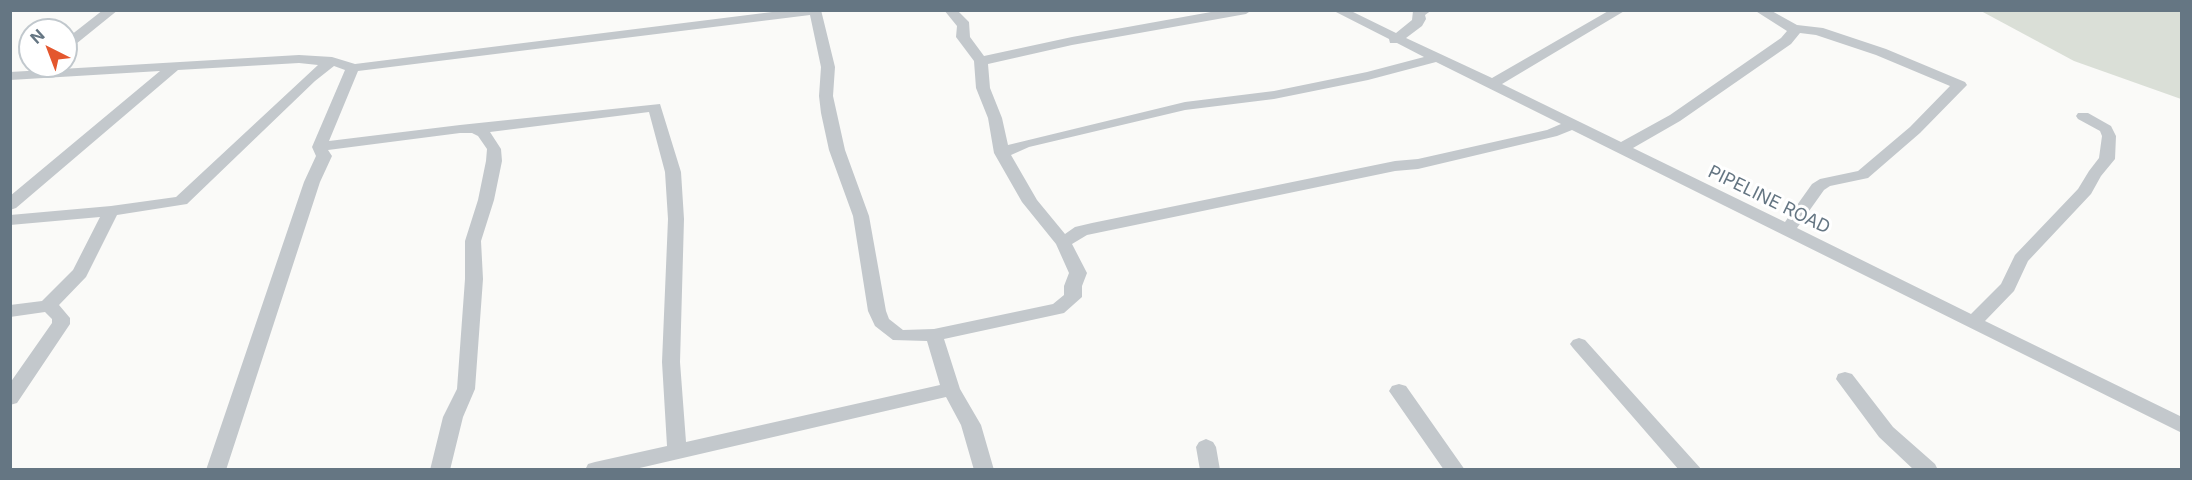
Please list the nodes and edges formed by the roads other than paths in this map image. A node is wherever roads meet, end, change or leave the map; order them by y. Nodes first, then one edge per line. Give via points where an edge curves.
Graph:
1 (112, 10) edge
2 (950, 10) edge
3 (1246, 10) edge
4 (1338, 10) edge
5 (1426, 10) edge
6 (1620, 10) edge
7 (1760, 10) edge
8 (815, 11) edge
9 (1794, 29) junction
10 (78, 36) edge
11 (1395, 40) junction
12 (1434, 58) junction
13 (333, 61) junction
14 (981, 61) junction
15 (176, 64) junction
16 (353, 68) junction
17 (78, 70) edge
18 (1492, 84) junction
19 (2083, 116) dead end
20 (1573, 124) junction
21 (475, 129) junction
22 (320, 147) junction
23 (1622, 148) junction
24 (1002, 153) junction
25 (10, 205) edge
26 (111, 211) junction
27 (10, 220) edge
28 (1787, 231) junction
29 (1064, 242) junction
30 (47, 306) junction
31 (10, 311) edge
32 (1974, 322) junction
33 (934, 335) junction
34 (1579, 344) dead end
35 (1845, 379) dead end
36 (951, 389) junction
37 (1399, 391) dead end
38 (10, 398) edge
39 (2181, 426) edge
40 (1206, 447) dead end
41 (677, 451) junction
42 (216, 470) edge
43 (440, 470) edge
44 (595, 470) edge
45 (984, 470) edge
46 (1210, 470) edge
47 (1455, 470) edge
48 (1692, 470) edge
49 (1928, 470) edge

1 - 10 street
2 - 14 street via 964,25 963,37
3 - 14 street
4 - 11 street, PIPELINE ROAD
5 - 11 street via 1418,14 1417,23
6 - 18 street
7 - 9 street
8 - 16 street
8 - 33 street via 828,67 828,113 861,216 881,322 898,336
9 - 23 street via 1786,41 1675,118
9 - 28 street via 1818,31 1881,52 1960,85 1863,175 1825,182 1818,187
11 - 12 street, PIPELINE ROAD
12 - 18 street, PIPELINE ROAD
12 - 24 street via 1274,95 1185,106 1024,144
13 - 15 street
13 - 16 street
13 - 26 street via 310,78 181,201
14 - 24 street via 983,87
15 - 17 street
15 - 25 street
16 - 22 street
18 - 20 street, PIPELINE ROAD
19 - 32 street via 2106,129 2107,159 2085,191 2020,259 2008,287
20 - 23 street, PIPELINE ROAD
20 - 29 street via 1419,164 1092,228
21 - 22 street
21 - 41 street via 656,107 674,184 671,362
21 - 43 street via 490,140 494,161 473,241 466,389 453,417
22 - 42 street via 324,156
23 - 28 street, PIPELINE ROAD
24 - 29 street via 1026,197
26 - 27 street
26 - 30 street via 80,273
28 - 32 street, PIPELINE ROAD
29 - 33 street via 1078,273 1073,297 1065,304 1058,309
30 - 31 street
30 - 38 street via 55,310 61,324
32 - 39 street, PIPELINE ROAD
33 - 36 street
34 - 48 street
35 - 49 street via 1886,432
36 - 41 street
36 - 45 street via 971,425
37 - 47 street
40 - 46 street
41 - 44 street

